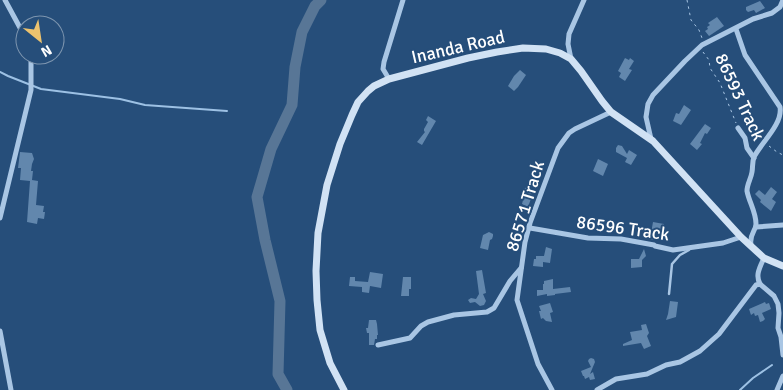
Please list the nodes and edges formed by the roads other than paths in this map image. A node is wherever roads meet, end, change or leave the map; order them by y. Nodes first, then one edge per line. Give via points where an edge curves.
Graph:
1 (4, 0) edge
2 (402, 0) edge
3 (584, 0) edge
4 (783, 0) edge
5 (15, 19) edge
6 (736, 29) junction
7 (571, 59) junction
8 (31, 65) edge
9 (390, 79) junction
10 (611, 112) junction
11 (738, 128) road end
12 (653, 141) junction
13 (754, 158) junction
14 (0, 218) edge
15 (783, 225) edge
16 (756, 227) junction
17 (530, 228) junction
18 (741, 237) junction
19 (751, 246) junction
20 (695, 247) junction
21 (764, 258) junction
22 (783, 266) edge
23 (522, 267) junction
24 (760, 284) junction
25 (669, 294) dead end
26 (0, 331) edge
27 (1, 340) edge
28 (378, 346) dead end
29 (783, 355) edge
30 (783, 376) edge
31 (12, 390) edge
32 (344, 390) edge
33 (552, 390) edge
34 (597, 390) edge
35 (777, 390) edge

1 - 5 street
2 - 9 street via 384,62 383,69
3 - 7 street via 569,34
4 - 6 street via 780,7 772,12
6 - 12 street via 692,53 653,94 646,111
6 - 13 street via 745,55 781,112 775,128
7 - 9 street, Inanda Road via 555,51 523,48 468,58
7 - 10 street, Inanda Road
8 - 14 street via 31,90
9 - 32 street, Inanda Road via 374,86 358,102 340,144 318,233 316,272 320,330 330,362
10 - 12 street, Inanda Road
10 - 17 street, 86571 Track via 575,129 562,141
11 - 13 street, 86593 Track
12 - 18 street, Inanda Road
13 - 16 street, 86593 Track via 747,188
15 - 16 street
16 - 19 street, 86593 Track via 750,239
17 - 20 street, 86596 Track via 588,238 648,243 670,250
17 - 23 street, 86571 Track
18 - 19 street, Inanda Road
18 - 20 street, 86596 Track
19 - 21 street, Inanda Road
20 - 25 lane via 672,264
21 - 22 street, Inanda Road
21 - 24 street via 758,270
23 - 28 street via 490,311 428,322 410,338
23 - 33 street, 86571 Track via 517,300 538,364
24 - 29 street via 778,304
24 - 34 street via 719,334 700,351 647,374 616,379
26 - 27 street
27 - 31 street
30 - 35 street

